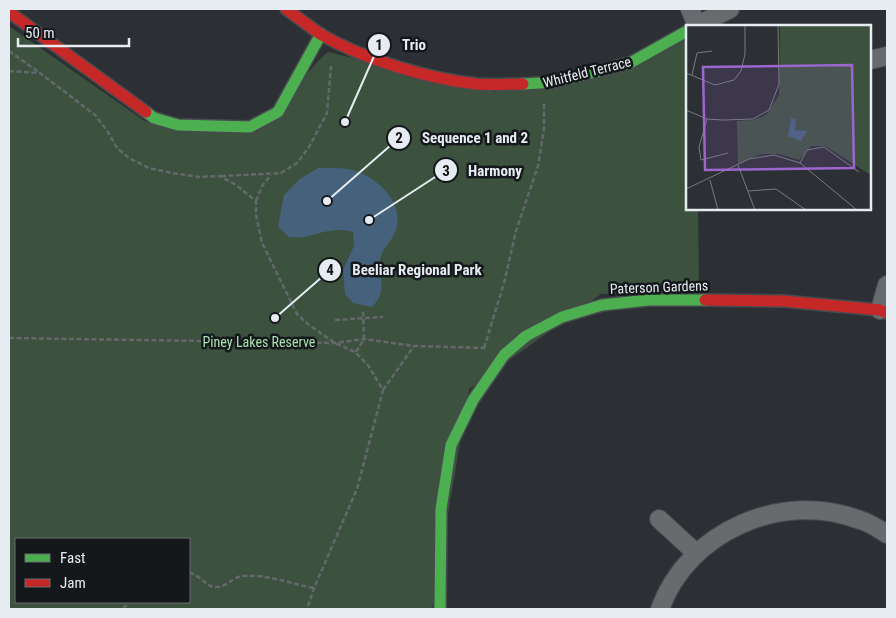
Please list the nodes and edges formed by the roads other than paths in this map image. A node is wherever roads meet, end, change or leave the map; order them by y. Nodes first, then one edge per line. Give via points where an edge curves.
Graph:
1 (286, 9) edge
2 (690, 9) edge
3 (730, 9) edge
4 (9, 12) edge
5 (696, 25) edge
6 (698, 25) edge
7 (686, 32) edge
8 (321, 34) junction
9 (887, 56) edge
10 (871, 60) edge
11 (887, 285) edge
12 (884, 311) edge
13 (659, 519) dead end
14 (887, 534) edge
15 (696, 553) junction
16 (440, 609) edge
17 (660, 609) edge

1 - 8 street, Whitfeld Terrace
2 - 5 street
3 - 6 street
4 - 8 street via 154,118 178,125 250,127 278,112
7 - 8 street, Whitfeld Terrace via 630,63 542,84 478,84 439,78 403,69
9 - 10 street
11 - 12 street
12 - 16 street, Paterson Gardens via 784,301 648,300 602,304 562,317 526,336 504,355 473,400 451,445 441,509
13 - 15 street
14 - 15 street via 860,519 827,512 792,511 749,520 712,540
15 - 17 street via 666,592

